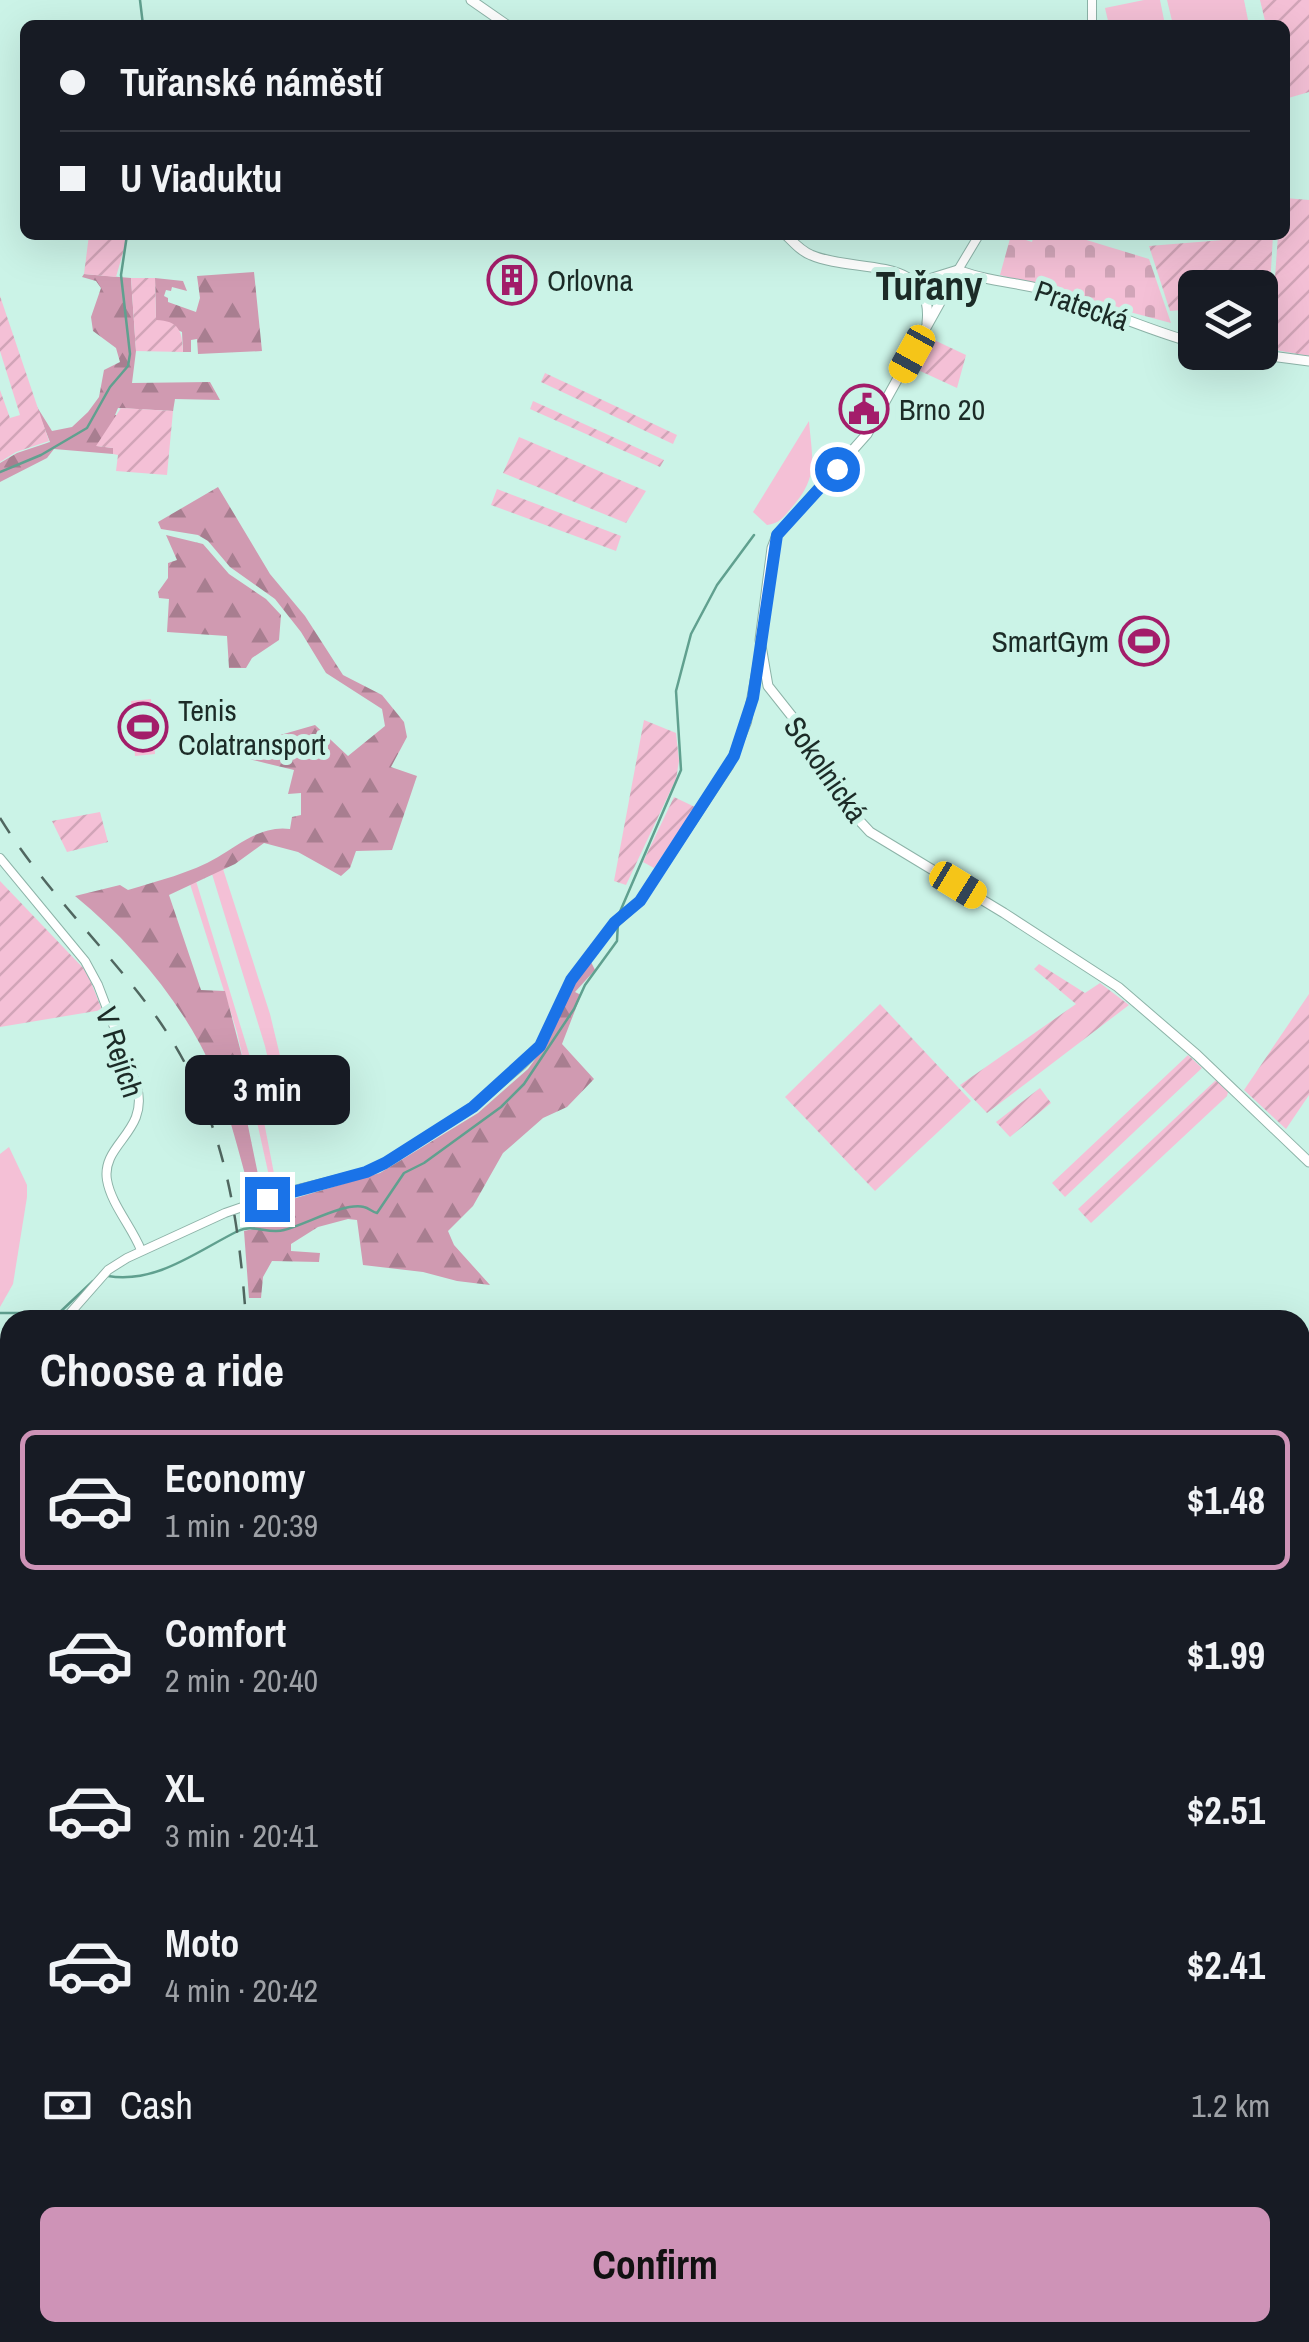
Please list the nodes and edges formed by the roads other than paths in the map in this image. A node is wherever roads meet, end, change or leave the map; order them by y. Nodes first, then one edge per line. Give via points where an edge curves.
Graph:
1 (470, 0) edge
2 (499, 20) edge
3 (792, 240) edge
4 (976, 240) edge
5 (958, 270) junction
6 (910, 279) junction
7 (926, 328) junction
8 (1178, 337) edge
9 (1278, 357) edge
10 (1309, 361) edge
11 (760, 650) junction
12 (768, 686) junction
13 (753, 698) junction
14 (0, 858) edge
15 (1309, 1162) edge
16 (141, 1250) junction
17 (72, 1310) edge

1 - 2 main road
3 - 6 main road via 814,257
4 - 5 street
5 - 6 main road, Pratecká
5 - 7 main road
5 - 8 main road, Pratecká via 1056,294
6 - 7 main road via 926,295
7 - 11 main road, Sokolnická via 854,452 777,535
9 - 10 main road
11 - 12 main road, Sokolnická
11 - 13 street
12 - 13 street
12 - 15 main road, Sokolnická via 870,832 1118,987
13 - 16 street via 729,766 640,901 586,960 540,1046 473,1107 366,1172 224,1213
14 - 16 street, V Rejích via 85,961 111,1016 139,1096 137,1119 110,1158 106,1176
16 - 17 street via 113,1266

